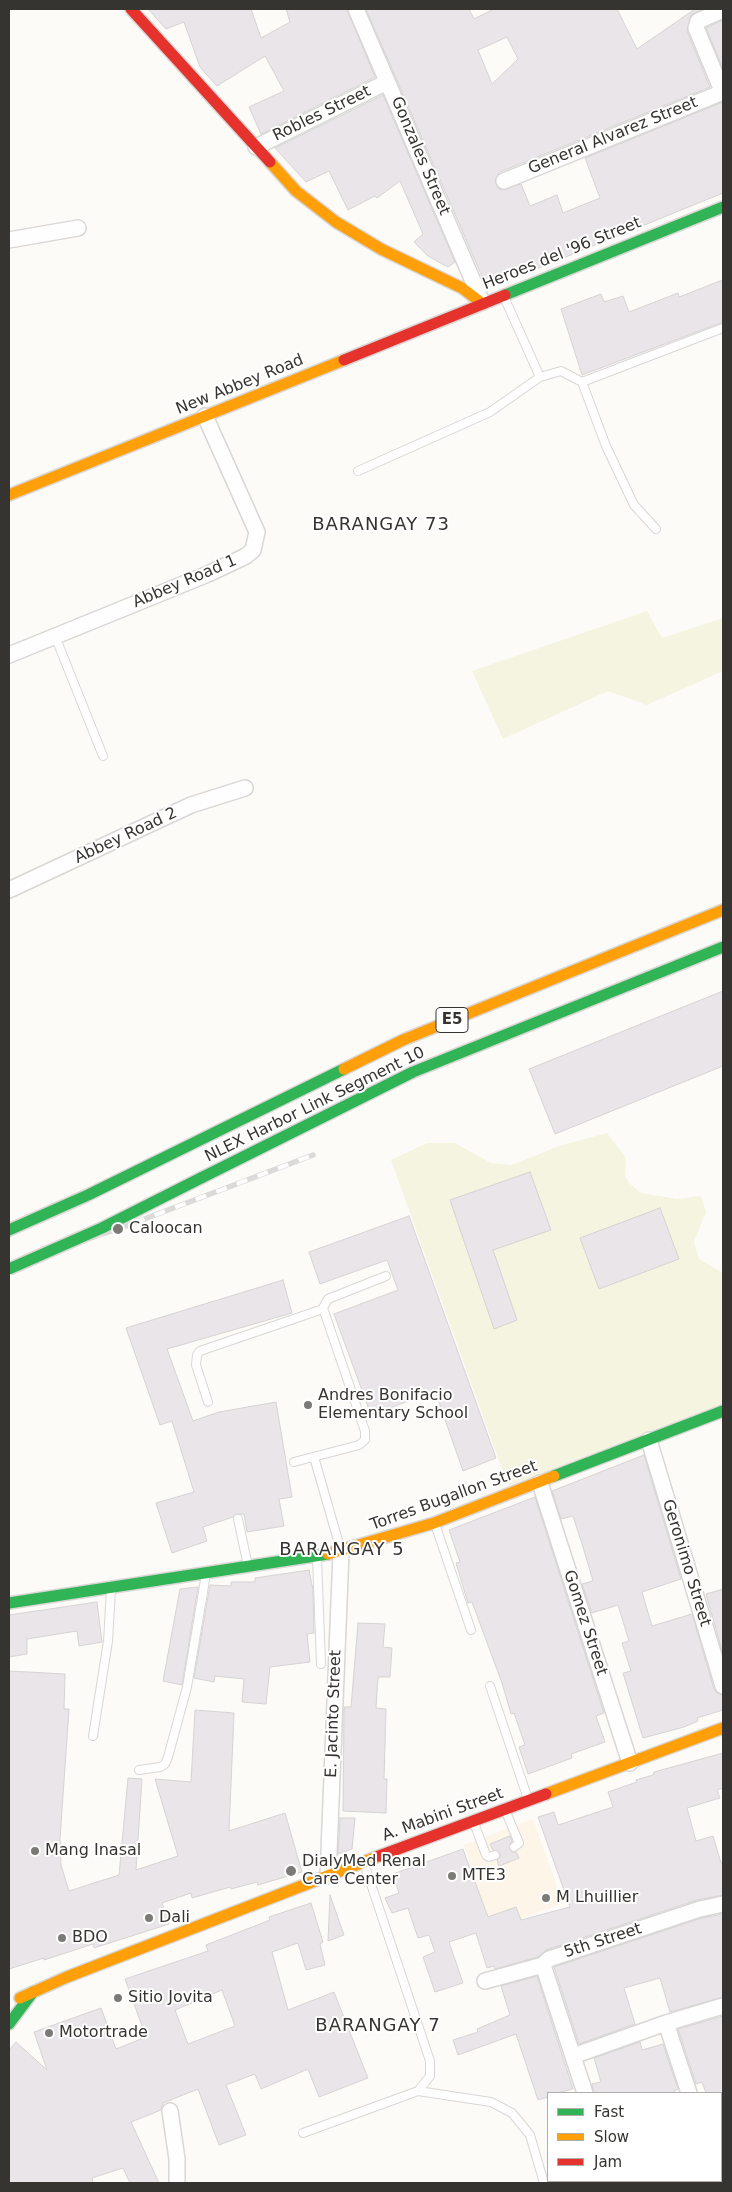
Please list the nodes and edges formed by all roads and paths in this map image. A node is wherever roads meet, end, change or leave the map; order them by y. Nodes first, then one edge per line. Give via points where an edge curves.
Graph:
1 (131, 9) edge
2 (356, 9) edge
3 (723, 10) edge
4 (388, 82) junction
5 (723, 92) edge
6 (256, 147) junction
7 (504, 181) dead end
8 (723, 207) edge
9 (78, 228) dead end
10 (9, 240) edge
11 (504, 296) junction
12 (483, 304) junction
13 (723, 328) edge
14 (540, 377) junction
15 (582, 382) junction
16 (205, 416) junction
17 (358, 471) dead end
18 (9, 495) edge
19 (656, 529) dead end
20 (55, 636) junction
21 (9, 655) edge
22 (103, 756) dead end
23 (245, 788) dead end
24 (9, 890) edge
25 (723, 910) edge
26 (723, 947) edge
27 (9, 1230) edge
28 (9, 1268) edge
29 (386, 1276) dead end
30 (323, 1309) junction
31 (208, 1402) dead end
32 (723, 1411) edge
33 (649, 1440) junction
34 (314, 1457) junction
35 (294, 1462) dead end
36 (540, 1483) junction
37 (238, 1519) dead end
38 (434, 1523) junction
39 (341, 1552) junction
40 (316, 1556) junction
41 (248, 1566) junction
42 (206, 1572) junction
43 (111, 1587) junction
44 (9, 1603) edge
45 (471, 1630) dead end
46 (321, 1664) dead end
47 (490, 1686) dead end
48 (723, 1686) edge
49 (723, 1728) edge
50 (93, 1736) dead end
51 (630, 1763) junction
52 (139, 1770) dead end
53 (529, 1801) junction
54 (505, 1810) junction
55 (473, 1821) junction
56 (514, 1847) dead end
57 (495, 1855) dead end
58 (364, 1862) junction
59 (328, 1876) junction
60 (723, 1904) edge
61 (543, 1965) junction
62 (484, 1981) dead end
63 (33, 1992) junction
64 (9, 2003) edge
65 (723, 2006) edge
66 (666, 2023) junction
67 (9, 2024) edge
68 (573, 2056) junction
69 (418, 2092) junction
70 (585, 2092) edge
71 (689, 2092) edge
72 (170, 2110) dead end
73 (303, 2132) dead end
74 (177, 2183) edge
75 (544, 2183) edge

1 - 6 main road, Heroes del '96 Street
2 - 4 street, Gonzales Street
3 - 5 street via 696,24
4 - 6 street, Robles Street
4 - 12 street, Gonzales Street
5 - 7 street, General Alvarez Street
6 - 12 main road, Heroes del '96 Street via 296,191 336,222 381,249 462,288
8 - 11 main road, Heroes del '96 Street
9 - 10 street
11 - 12 main road, Heroes del '96 Street
11 - 14 lane
12 - 16 main road, New Abbey Road
13 - 15 lane
14 - 15 lane via 561,371
14 - 17 lane via 490,412
15 - 19 lane via 606,446 634,505
16 - 18 main road, New Abbey Road
16 - 20 street, Abbey Road 1 via 257,532 253,550 208,574
20 - 21 street, Abbey Road 1
20 - 22 lane
23 - 24 street, Abbey Road 2 via 191,805
25 - 27 main road, NLEX Harbor Link Segment 10 / E5 via 403,1040 88,1195
26 - 28 main road, NLEX Harbor Link Segment 10 / E5, bridge via 413,1072 102,1228
29 - 30 lane via 328,1298
30 - 31 lane via 200,1351 196,1355 196,1365
30 - 34 lane via 366,1436 363,1443
32 - 33 main road, Torres Bugallon Street
33 - 36 main road, Torres Bugallon Street
33 - 48 street, Geronimo Street
34 - 35 lane
34 - 39 lane
36 - 38 main road, Torres Bugallon Street
36 - 51 street, Gomez Street
37 - 41 lane
38 - 39 main road, Torres Bugallon Street
38 - 45 lane
39 - 40 main road, Torres Bugallon Street
39 - 59 street, E. Jacinto Street
40 - 41 main road, Torres Bugallon Street
40 - 46 lane
41 - 42 main road, Torres Bugallon Street
42 - 43 main road, Torres Bugallon Street
42 - 52 lane via 187,1687 168,1757 160,1767
43 - 44 main road, Torres Bugallon Street
43 - 50 lane via 108,1641
47 - 53 lane
49 - 51 main road, A. Mabini Street
51 - 53 main road, A. Mabini Street
53 - 54 main road, A. Mabini Street
54 - 55 main road, A. Mabini Street
54 - 56 lane via 519,1843
55 - 57 lane via 486,1855
55 - 58 main road, A. Mabini Street
58 - 59 main road, A. Mabini Street
58 - 69 lane via 430,2061 430,2076
59 - 63 main road, A. Mabini Street
60 - 61 street, 5th Street via 549,1959
61 - 62 street, 5th Street
61 - 68 street
63 - 64 main road, A. Mabini Street
63 - 67 main road
65 - 66 street
66 - 68 street
66 - 71 street
68 - 70 street
69 - 73 lane
69 - 75 lane via 491,2102 512,2113 530,2135
72 - 74 street

